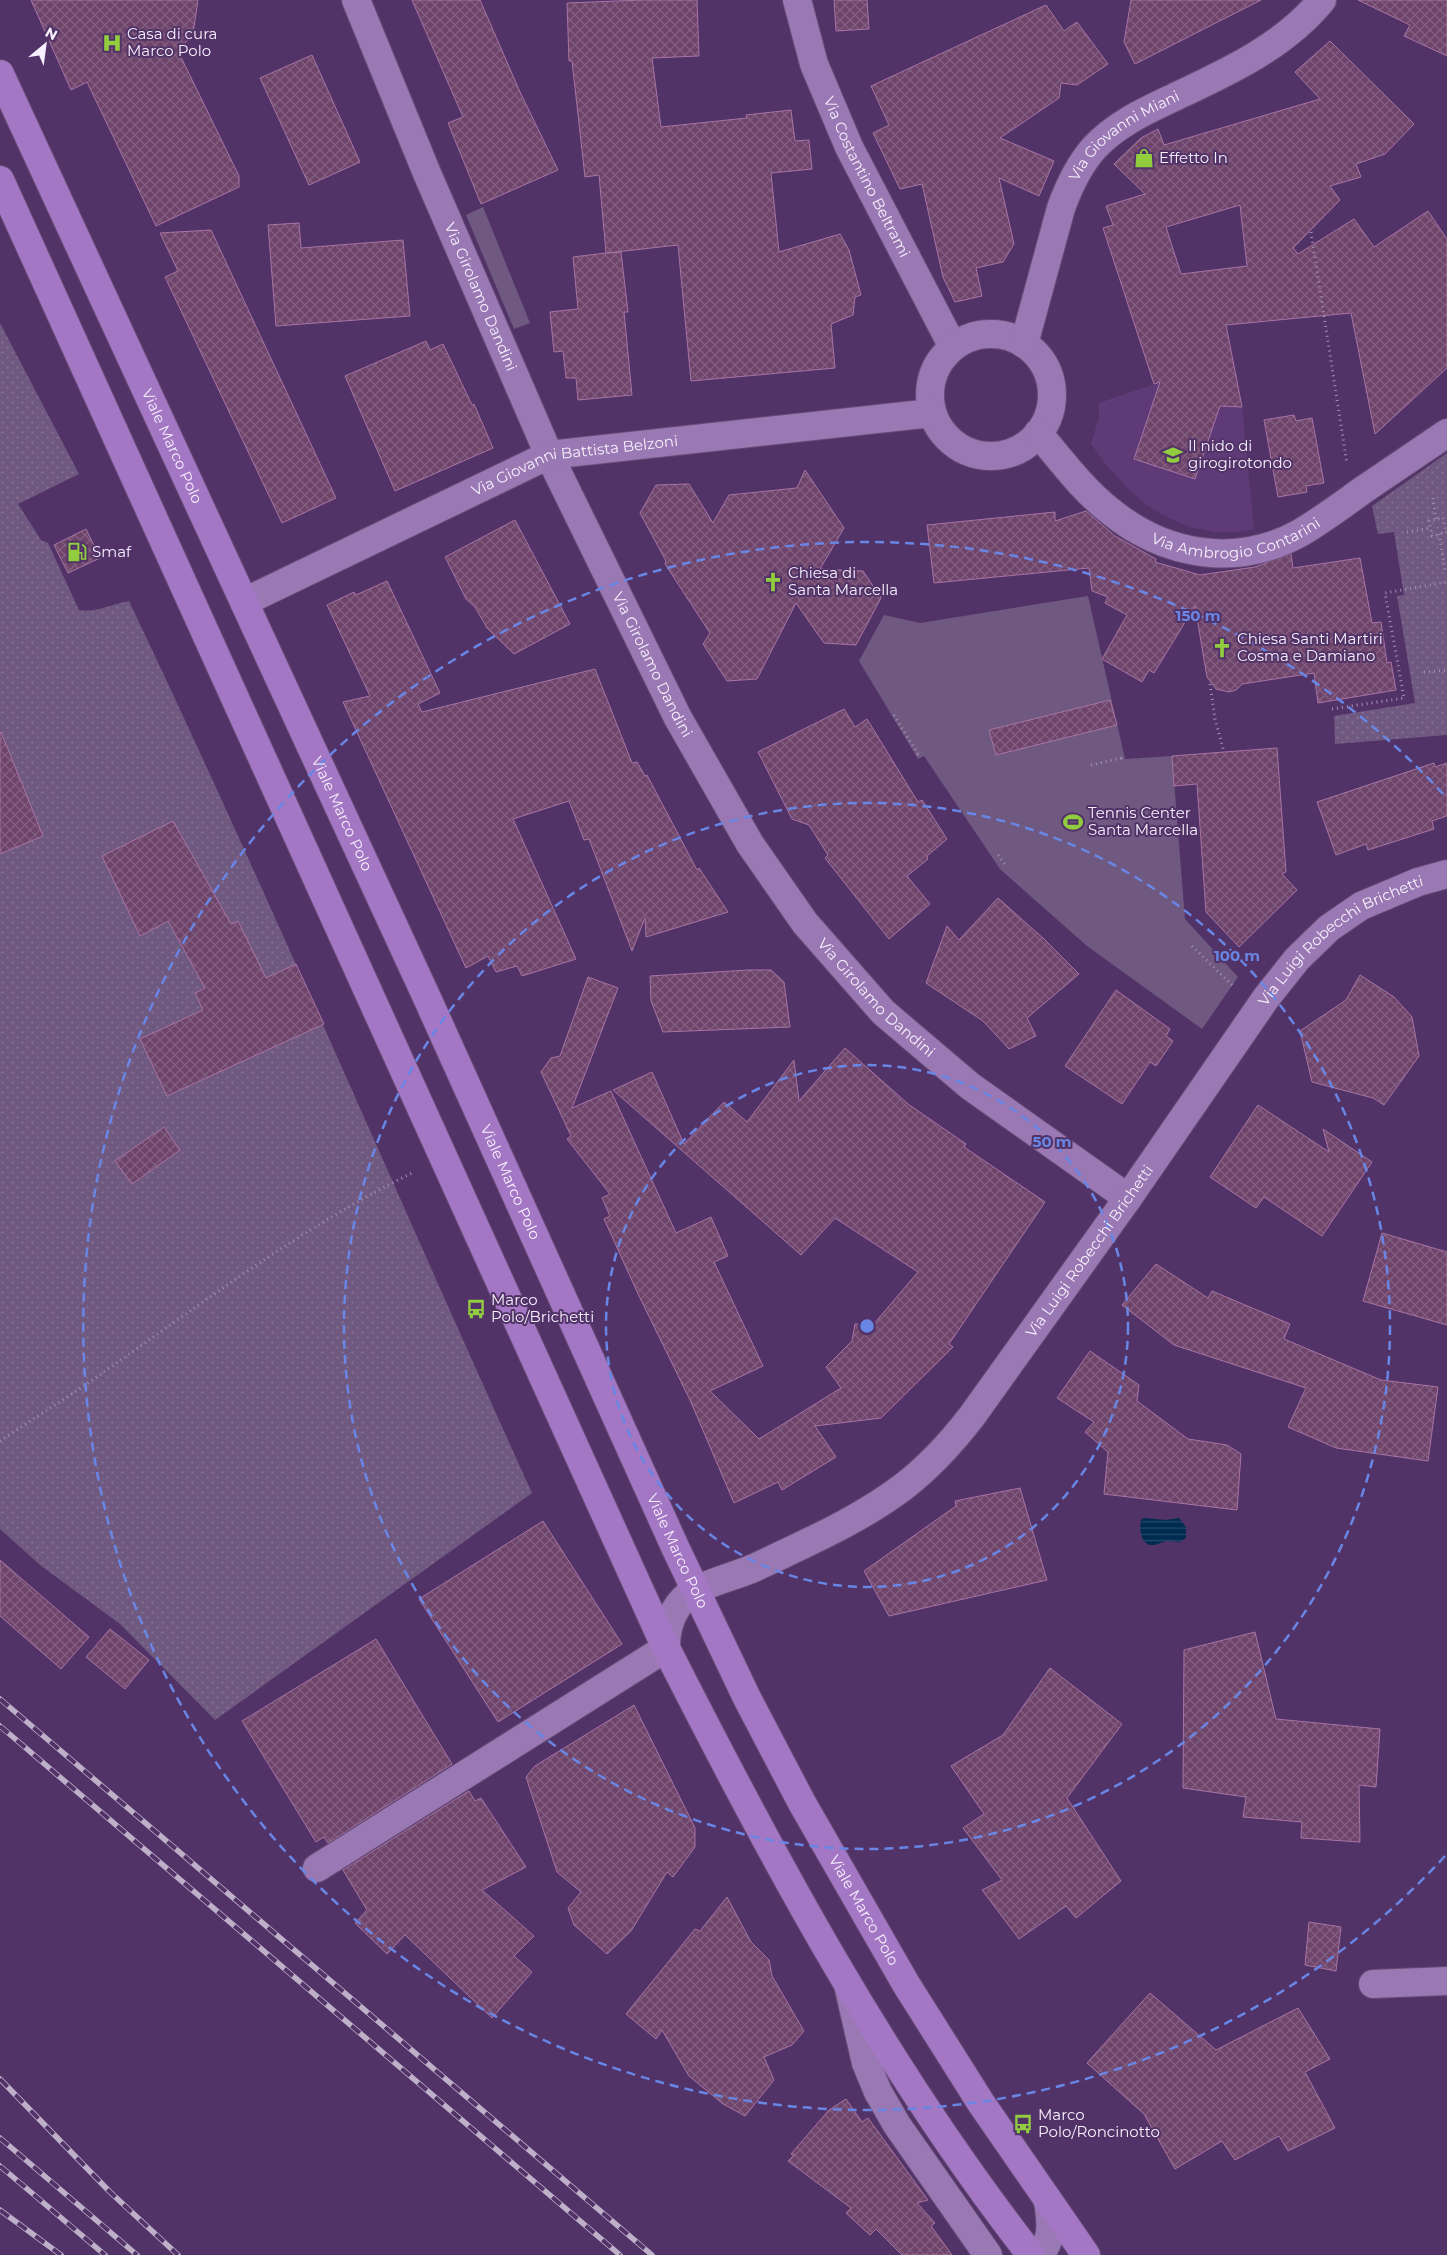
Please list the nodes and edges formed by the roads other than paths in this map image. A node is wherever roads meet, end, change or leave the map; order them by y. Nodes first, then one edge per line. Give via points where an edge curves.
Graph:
1 (356, 0) edge
2 (797, 0) edge
3 (1322, 0) edge
4 (0, 74) edge
5 (0, 180) edge
6 (1024, 344) junction
7 (953, 347) junction
8 (932, 413) junction
9 (1038, 433) junction
10 (1447, 433) edge
11 (549, 454) junction
12 (244, 602) junction
13 (1447, 874) edge
14 (1128, 1198) junction
15 (695, 1591) junction
16 (666, 1648) junction
17 (317, 1868) dead end
18 (1447, 1981) edge
19 (1373, 1984) dead end
20 (849, 1989) junction
21 (1048, 2202) junction
22 (988, 2255) edge
23 (1031, 2255) edge
24 (1038, 2255) edge
25 (1086, 2255) edge

1 - 11 street, Via Girolamo Dandini via 426,172
2 - 7 street, Via Costantino Beltrami via 814,64 846,141
3 - 6 street, Via Giovanni Miani via 1292,30 1262,52 1134,117 1094,148 1068,188
4 - 12 main road, Viale Marco Polo
5 - 16 main road
6 - 7 street via 1007,336 989,334 970,337
6 - 9 street via 1039,358 1048,376 1052,396 1048,416
7 - 8 street via 940,360 932,377 929,395
8 - 9 street via 940,430 954,444 989,456 1008,454 1025,446
8 - 11 street, Via Giovanni Battista Belzoni
9 - 10 street, Via Ambrogio Contarini via 1090,494 1125,523 1170,546 1217,555 1252,551 1299,533
11 - 12 street, Via Giovanni Battista Belzoni
11 - 14 street, Via Girolamo Dandini via 678,718 731,814 805,923 883,1012 932,1055 970,1086
12 - 15 main road, Viale Marco Polo
13 - 14 street, Via Luigi Robecchi Brichetti via 1418,882 1362,906 1329,928 1297,959
14 - 15 street, Via Luigi Robecchi Brichetti via 972,1416 923,1470 853,1519 752,1569
15 - 16 street via 673,1612
15 - 21 main road, Viale Marco Polo via 788,1777 877,1936 950,2056
16 - 17 street
16 - 20 main road via 752,1817
18 - 19 street
20 - 22 street via 866,2063 878,2092 897,2125
20 - 23 main road via 935,2122
21 - 24 street via 1050,2234
21 - 25 main road, Viale Marco Polo

